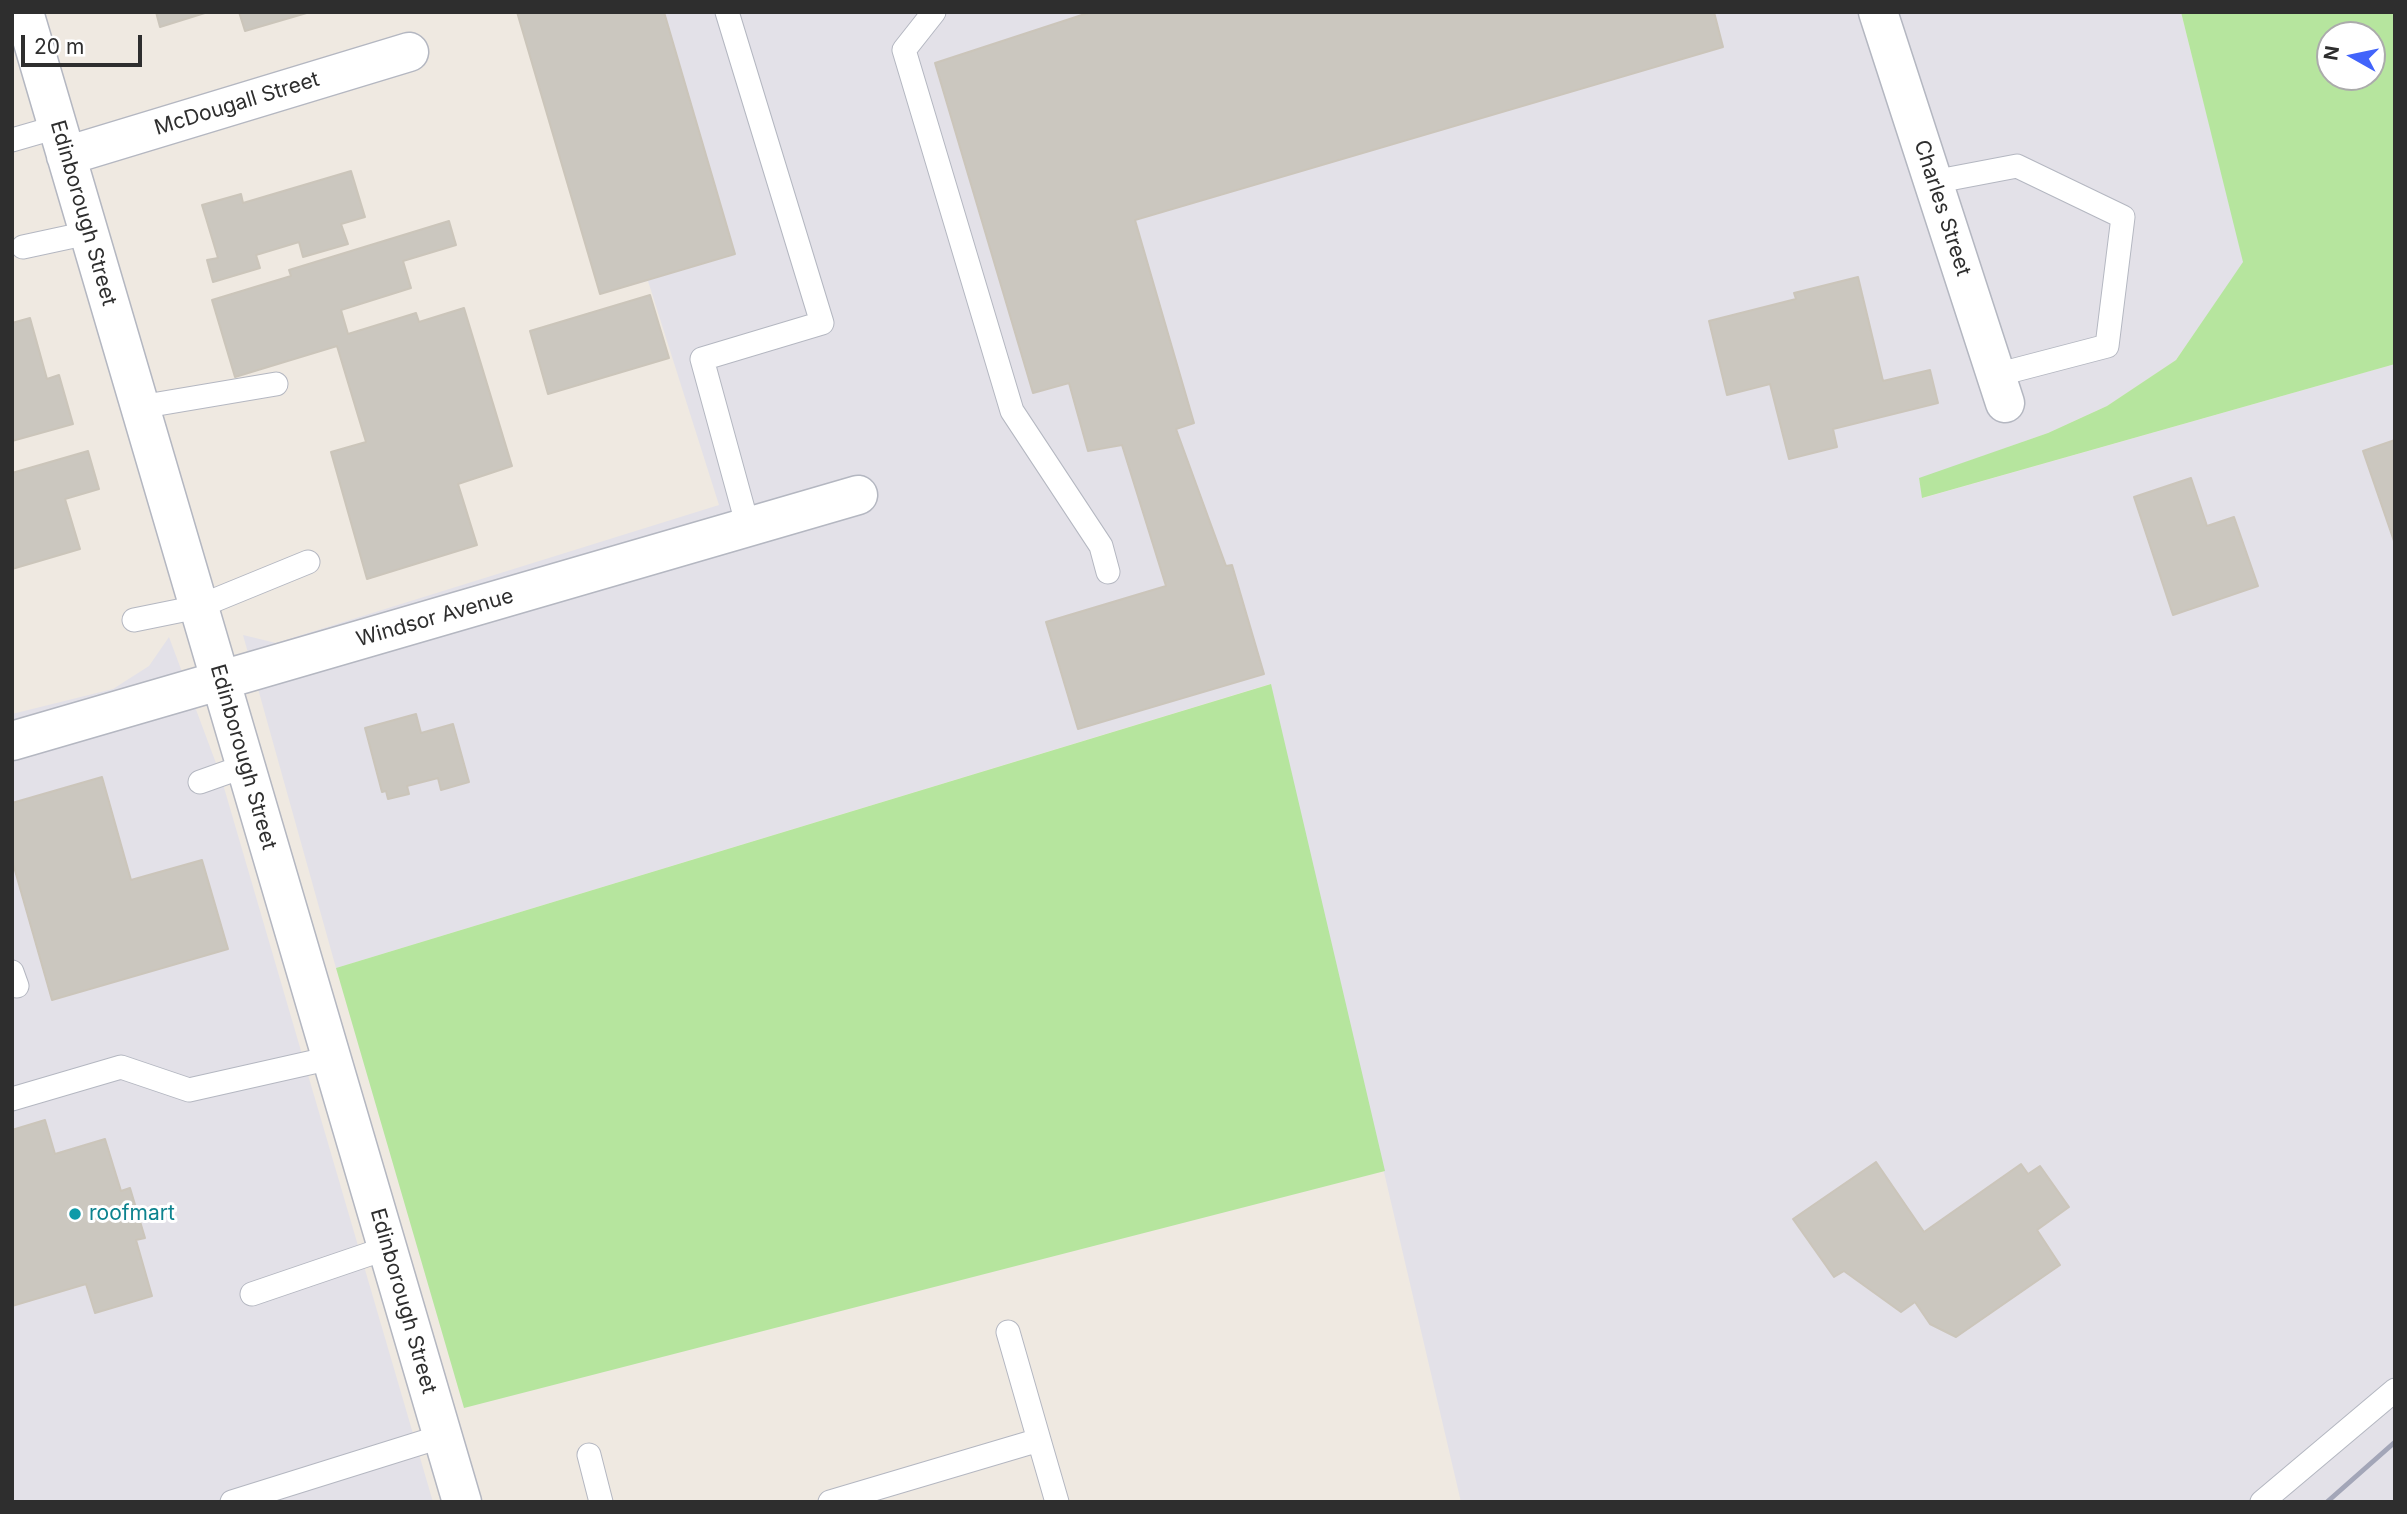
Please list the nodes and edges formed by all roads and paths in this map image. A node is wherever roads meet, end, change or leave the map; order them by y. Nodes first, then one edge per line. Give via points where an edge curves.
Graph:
1 (23, 12) edge
2 (727, 12) edge
3 (934, 12) edge
4 (1883, 14) edge
5 (409, 52) dead end
6 (12, 140) edge
7 (62, 141) junction
8 (1933, 182) junction
9 (88, 233) junction
10 (23, 247) dead end
11 (276, 384) dead end
12 (2000, 389) joint
13 (140, 407) junction
14 (858, 495) dead end
15 (748, 527) junction
16 (308, 562) dead end
17 (1108, 572) dead end
18 (198, 607) junction
19 (134, 620) dead end
20 (220, 681) junction
21 (12, 741) edge
22 (245, 766) junction
23 (200, 782) dead end
24 (331, 1058) junction
25 (12, 1100) edge
26 (387, 1248) junction
27 (252, 1294) dead end
28 (1008, 1332) dead end
29 (2395, 1390) edge
30 (443, 1436) junction
31 (1039, 1440) junction
32 (589, 1455) dead end
33 (232, 1502) edge
34 (462, 1502) edge
35 (601, 1502) edge
36 (830, 1502) edge
37 (1057, 1502) edge
38 (2262, 1502) edge

1 - 7 street, Edinborough Street
2 - 15 lane via 822,323 702,359
3 - 17 lane via 904,50 1012,411 1101,545
4 - 8 street, Charles Street
5 - 7 street, McDougall Street
6 - 7 lane
7 - 9 street, Edinborough Street
8 - 12 street, Charles Street
8 - 12 lane via 2017,166 2123,217 2107,346
9 - 10 lane
9 - 13 street, Edinborough Street
11 - 13 lane
13 - 18 street, Edinborough Street
14 - 15 street, Windsor Avenue
15 - 20 street, Windsor Avenue
16 - 18 lane
18 - 19 lane
18 - 20 street, Edinborough Street
20 - 21 street, Windsor Avenue
20 - 22 street, Edinborough Street
22 - 23 lane
22 - 24 street, Edinborough Street
24 - 25 lane via 189,1090 121,1067
24 - 26 street, Edinborough Street
26 - 27 lane
26 - 30 street, Edinborough Street
28 - 31 lane
29 - 38 lane
30 - 33 lane
30 - 34 street, Edinborough Street
31 - 36 lane
31 - 37 lane
32 - 35 lane

